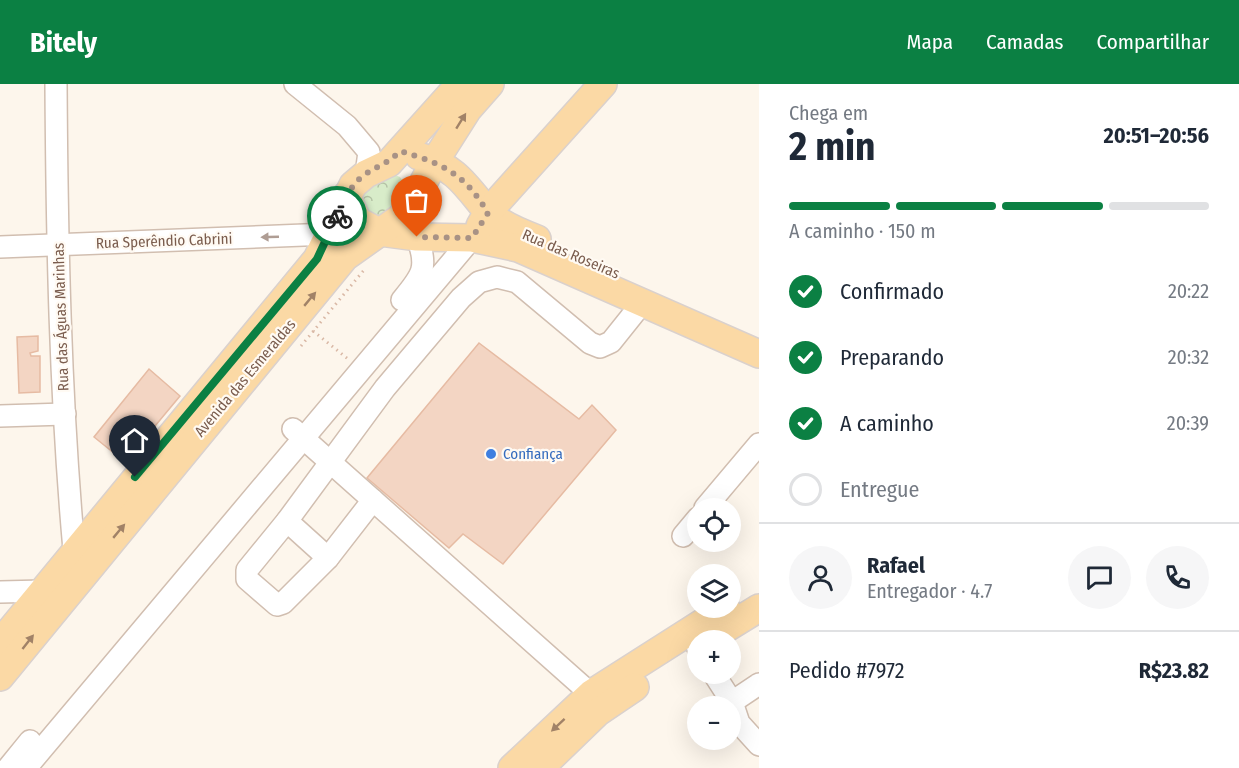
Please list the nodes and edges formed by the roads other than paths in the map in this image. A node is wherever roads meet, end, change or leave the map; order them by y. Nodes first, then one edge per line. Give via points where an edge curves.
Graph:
1 (56, 84) edge
2 (295, 84) edge
3 (460, 84) edge
4 (490, 84) edge
5 (582, 84) edge
6 (603, 84) edge
7 (347, 126) junction
8 (435, 161) junction
9 (385, 163) junction
10 (346, 196) junction
11 (415, 199) junction
12 (483, 204) junction
13 (379, 232) junction
14 (329, 234) junction
15 (417, 237) junction
16 (472, 238) junction
17 (57, 244) junction
18 (0, 246) edge
19 (357, 248) junction
20 (584, 268) junction
21 (643, 302) junction
22 (418, 304) junction
23 (441, 322) junction
24 (710, 322) junction
25 (759, 335) edge
26 (759, 354) edge
27 (64, 414) junction
28 (324, 414) junction
29 (0, 416) edge
30 (352, 432) junction
31 (298, 433) junction
32 (759, 444) edge
33 (330, 462) junction
34 (713, 498) edge
35 (373, 500) junction
36 (287, 521) junction
37 (687, 531) edge
38 (683, 536) dead end
39 (74, 550) junction
40 (328, 558) junction
41 (70, 589) junction
42 (759, 589) edge
43 (43, 591) junction
44 (0, 592) edge
45 (741, 599) edge
46 (759, 608) edge
47 (710, 618) edge
48 (723, 630) edge
49 (0, 643) edge
50 (687, 653) edge
51 (0, 677) edge
52 (759, 684) edge
53 (591, 694) junction
54 (741, 696) edge
55 (741, 725) edge
56 (759, 745) edge
57 (8, 768) edge
58 (26, 768) edge
59 (512, 768) edge
60 (540, 768) edge

1 - 17 street, Rua das Águas Marinhas
2 - 7 street
3 - 9 main road
8 -> 4 main road, Avenida das Esmeraldas via 468,109
5 - 12 main road
6 - 12 main road
7 - 9 street
7 - 9 street via 369,152
8 - 9 main road, Rua das Roseiras
8 - 11 main road, Avenida das Esmeraldas
8 - 12 main road, Rua das Roseiras via 450,169
9 - 10 main road
9 - 11 main road via 412,179
10 - 13 main road via 358,220
10 - 14 main road, Avenida das Esmeraldas
11 - 13 main road, Avenida das Esmeraldas via 407,213
12 - 16 main road
12 - 20 main road, Rua das Roseiras via 522,233
13 - 15 main road, Rua das Roseiras
13 - 19 main road, Avenida das Esmeraldas
14 -> 17 street, Rua Sperêndio Cabrini
14 - 19 main road
14 - 39 main road, Avenida das Esmeraldas via 317,259
15 - 16 main road, Rua das Roseiras
15 - 31 street via 424,266 418,280 350,361
16 - 20 main road, Rua das Roseiras
16 - 22 street
17 - 18 street, Rua Sperêndio Cabrini
17 - 27 street, Rua das Águas Marinhas
41 -> 19 main road, Avenida das Esmeraldas via 345,257
20 - 21 main road, Rua das Roseiras
20 - 24 main road, Rua das Roseiras
21 - 23 street via 611,342 600,347 590,343 517,282 497,277 479,282
21 - 24 main road, Rua das Roseiras
22 - 23 street
22 - 28 street
23 - 30 street
24 - 25 main road, Rua das Roseiras
24 - 26 main road, Rua das Roseiras
27 - 29 street
27 - 39 street, Rua das Águas Marinhas
28 - 30 street
28 - 31 street
30 - 33 street
31 - 33 street
31 - 57 street
31 - 58 street
32 - 34 street
33 - 35 street
33 - 36 street
35 - 40 street
35 - 53 street
36 - 40 street
36 - 40 street via 247,570 247,579 277,604 283,603
37 - 38 street
39 - 43 main road, Avenida das Esmeraldas
41 - 43 main road
51 -> 41 main road, Avenida das Esmeraldas
42 - 45 main road
43 - 44 street
43 - 49 main road, Avenida das Esmeraldas
46 - 48 main road
47 - 53 main road
50 - 60 main road via 598,712
52 - 54 street
53 -> 59 main road
55 - 56 street

